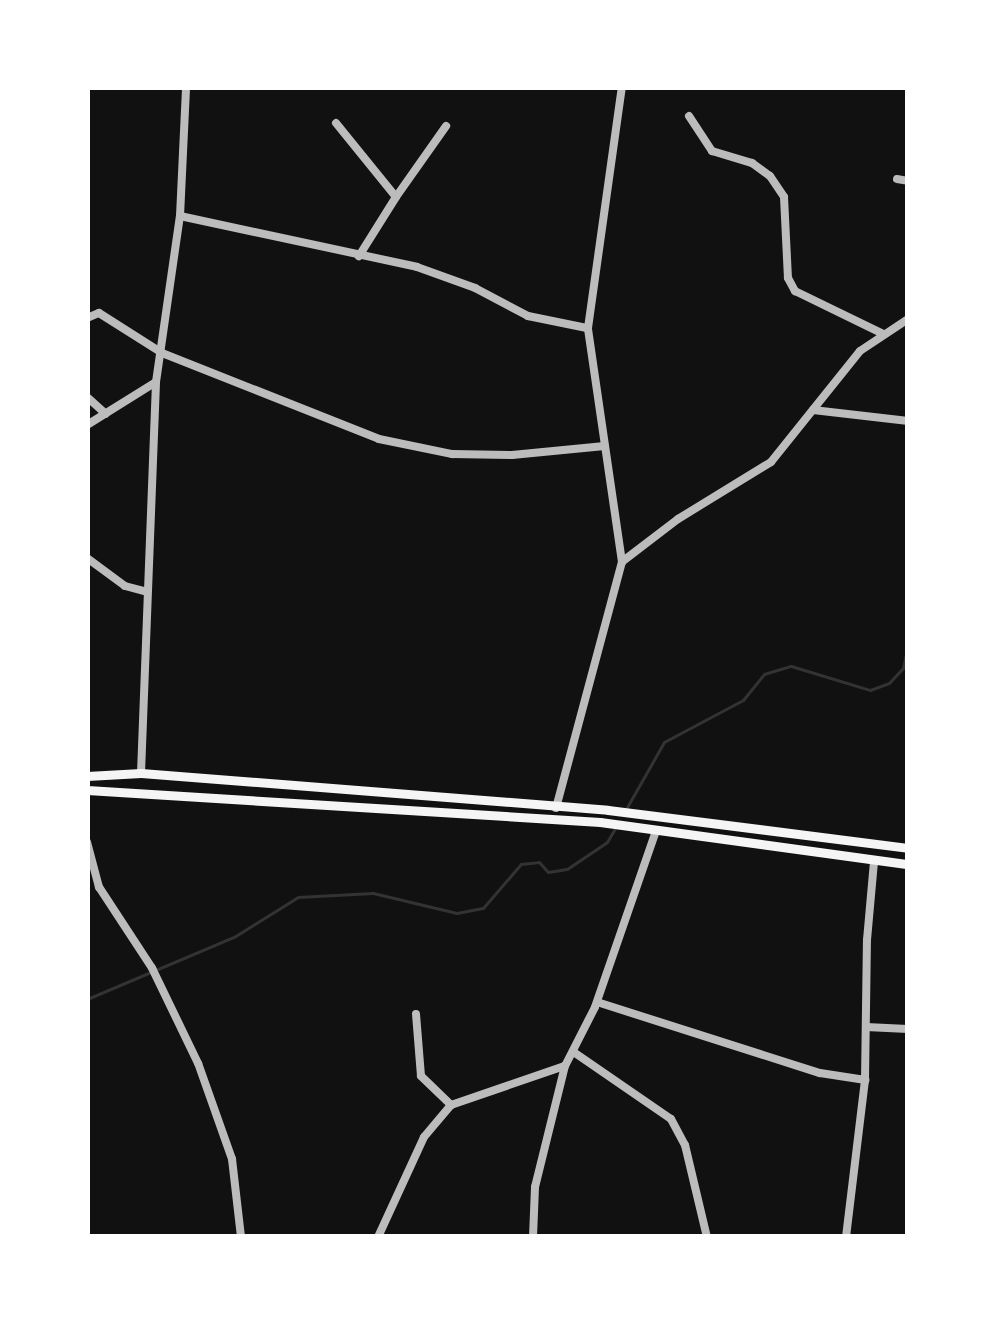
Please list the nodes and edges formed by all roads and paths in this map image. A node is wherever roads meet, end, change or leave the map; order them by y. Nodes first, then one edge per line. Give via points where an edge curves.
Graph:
1 (187, 87) edge
2 (622, 87) edge
3 (689, 116) dead end
4 (336, 124) dead end
5 (446, 126) dead end
6 (897, 179) dead end
7 (908, 181) edge
8 (396, 197) junction
9 (180, 216) junction
10 (358, 256) junction
11 (87, 318) edge
12 (908, 319) edge
13 (588, 328) junction
14 (883, 334) junction
15 (162, 353) junction
16 (155, 382) junction
17 (87, 397) edge
18 (813, 410) junction
19 (106, 414) junction
20 (908, 421) edge
21 (87, 424) edge
22 (605, 446) junction
23 (87, 558) edge
24 (622, 562) junction
25 (147, 592) junction
26 (141, 773) junction
27 (87, 776) edge
28 (87, 790) edge
29 (351, 791) junction
30 (350, 807) junction
31 (556, 808) junction
32 (717, 826) junction
33 (656, 831) junction
34 (716, 839) junction
35 (87, 842) edge
36 (908, 848) edge
37 (874, 861) junction
38 (908, 864) edge
39 (597, 1003) junction
40 (416, 1015) dead end
41 (866, 1027) junction
42 (908, 1029) edge
43 (575, 1053) junction
44 (565, 1066) junction
45 (865, 1080) junction
46 (451, 1105) junction
47 (241, 1237) edge
48 (378, 1237) edge
49 (533, 1237) edge
50 (707, 1237) edge
51 (846, 1237) edge

1 - 9 street
2 - 13 street
3 - 14 street via 712,151 752,163 784,197 795,291
4 - 8 street
5 - 8 street
6 - 7 street
8 - 10 street
9 - 10 street
9 - 15 street
10 - 13 street via 417,267 528,316
11 - 15 street via 99,313
12 - 14 street
13 - 22 street
14 - 18 street
15 - 16 street
15 - 22 street via 379,439 452,454
16 - 19 street
16 - 25 street
17 - 19 street
18 - 20 street
18 - 24 street via 771,462
19 - 21 street
22 - 24 street
23 - 25 street
24 - 31 street
25 - 26 street
26 - 27 main road
26 - 29 main road
28 - 30 main road
29 - 30 main road
29 - 31 main road
30 - 33 main road
31 - 32 main road
32 - 34 main road
32 - 36 main road
33 - 34 main road
33 - 39 street
34 - 37 main road
35 - 47 street via 99,887 152,968 198,1063 232,1160
37 - 38 main road
37 - 41 street
39 - 43 street
39 - 45 street
40 - 46 street via 421,1076
41 - 42 street
41 - 45 street
43 - 44 street
43 - 50 street via 671,1119
44 - 46 street
44 - 49 street via 535,1187
45 - 51 street
46 - 48 street via 424,1137

